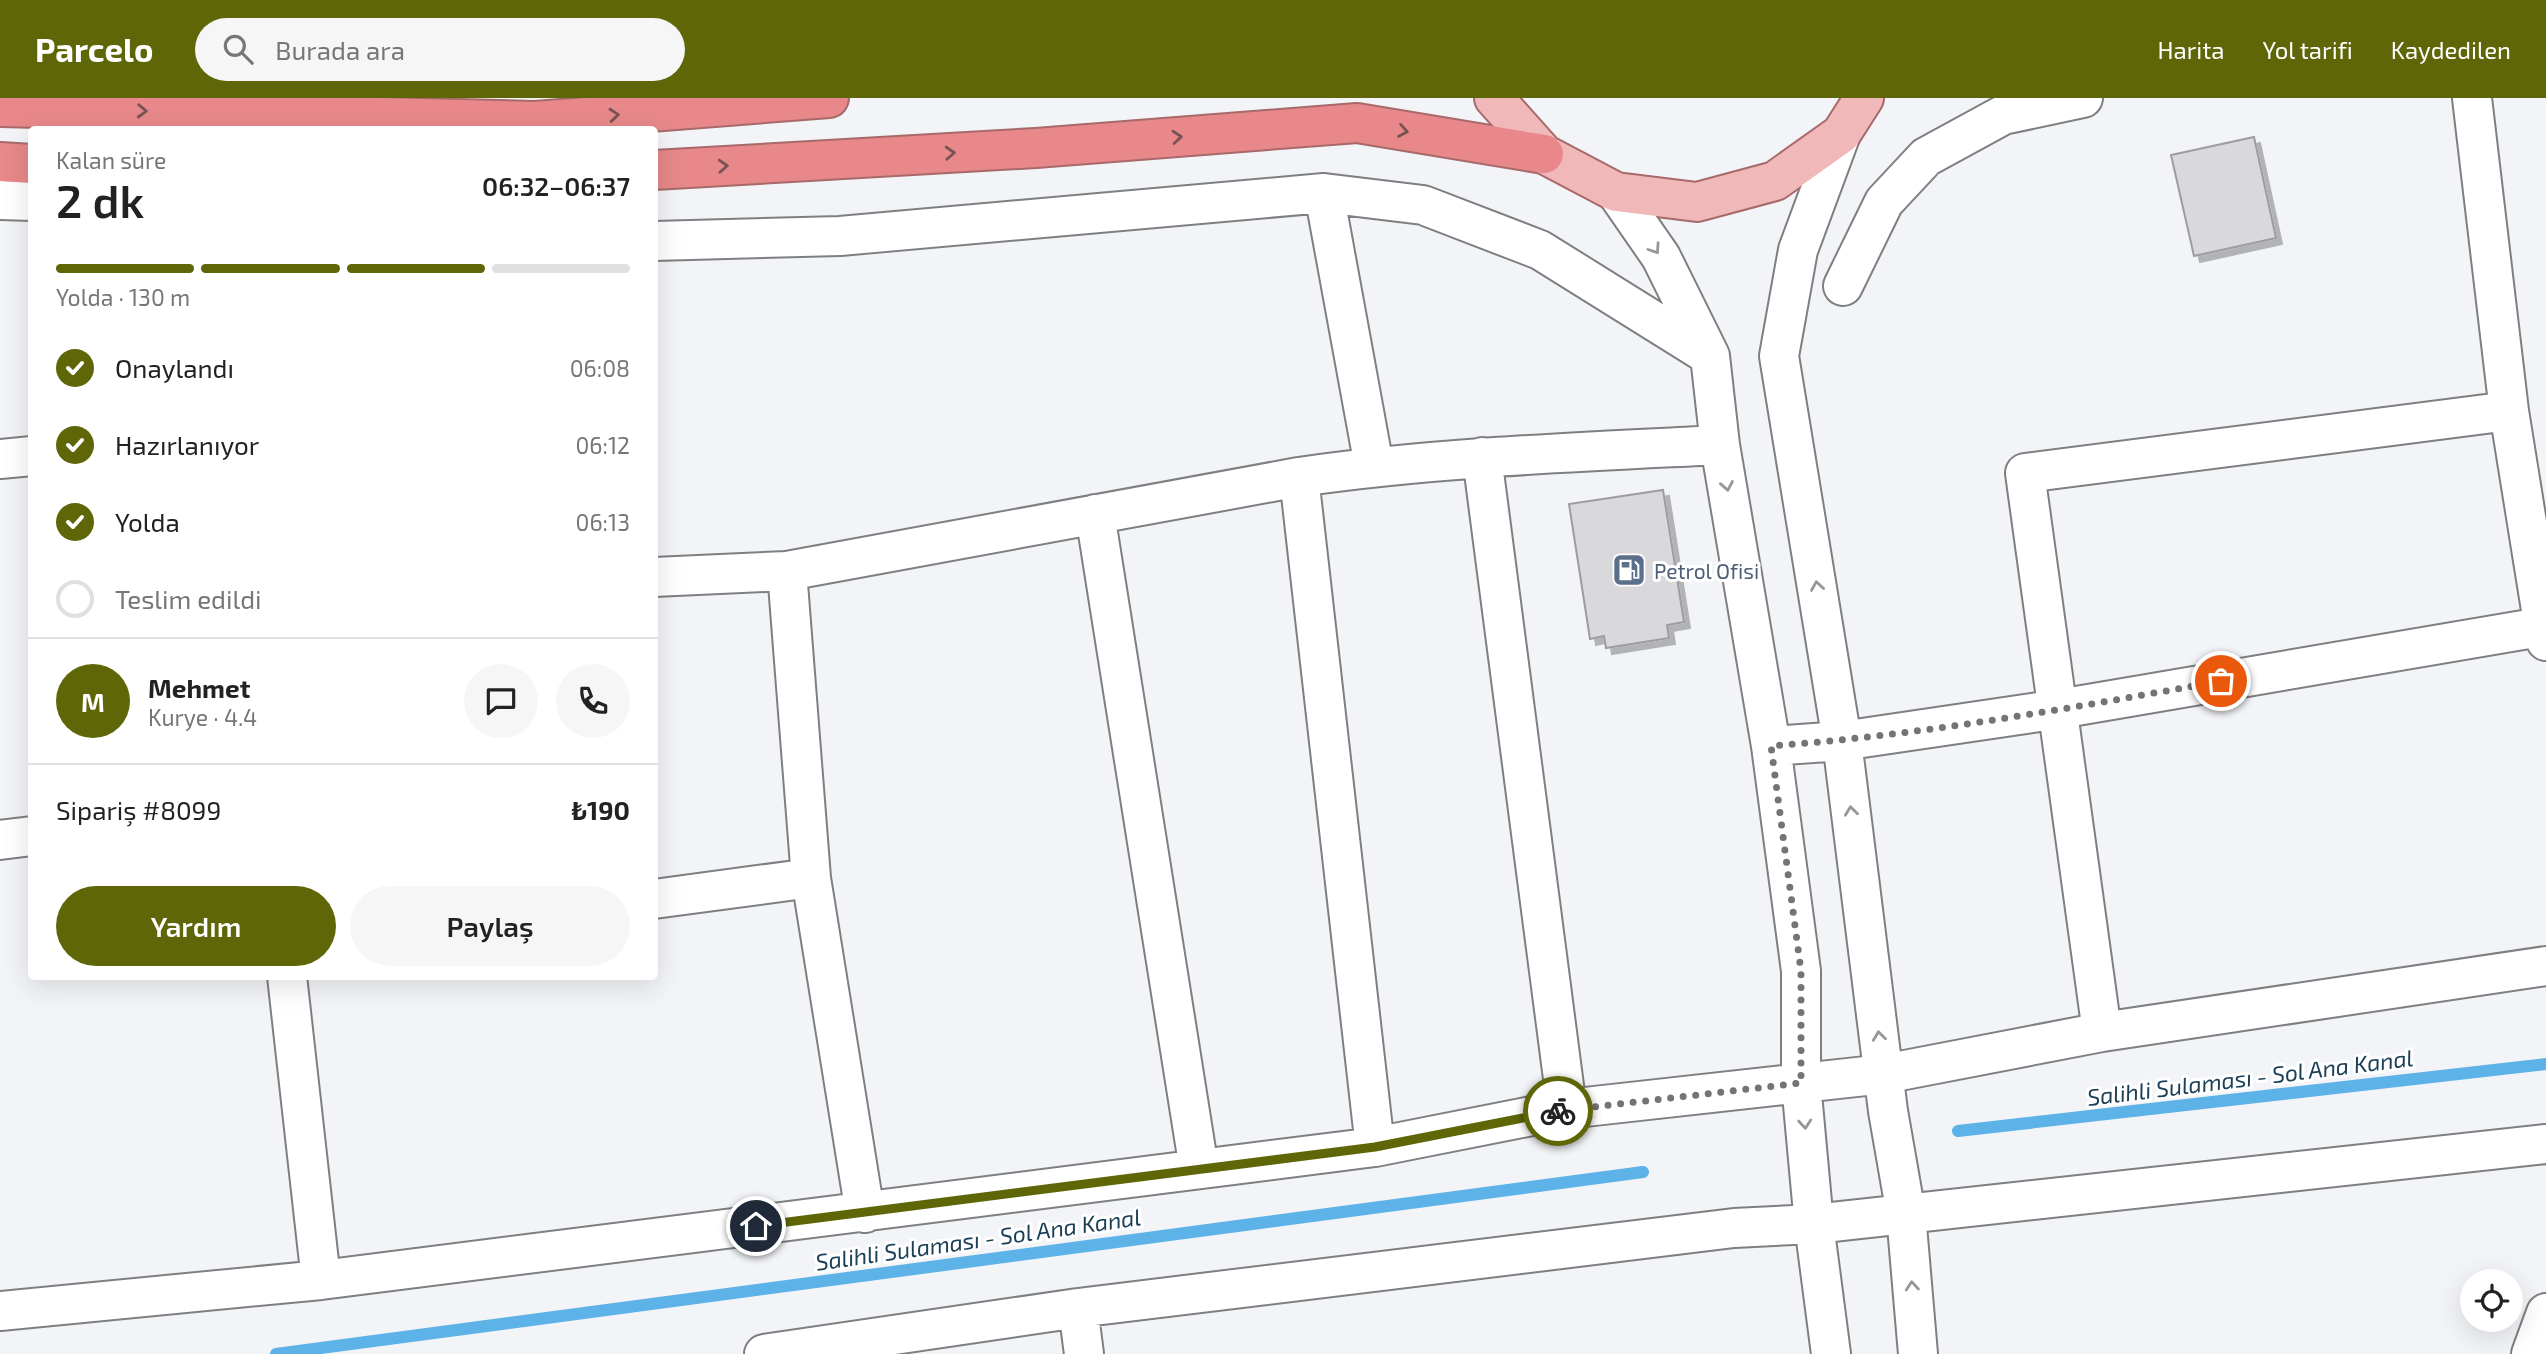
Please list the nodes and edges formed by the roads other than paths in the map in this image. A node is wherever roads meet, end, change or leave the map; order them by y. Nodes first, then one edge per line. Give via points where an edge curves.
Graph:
1 (829, 98) edge
2 (1494, 98) edge
3 (1864, 98) edge
4 (2083, 98) edge
5 (2472, 98) edge
6 (0, 107) edge
7 (1841, 134) junction
8 (1544, 154) junction
9 (0, 163) edge
10 (28, 164) edge
11 (658, 170) edge
12 (1616, 192) junction
13 (1324, 193) junction
14 (0, 200) edge
15 (28, 201) edge
16 (658, 241) edge
17 (1843, 286) dead end
18 (1710, 356) junction
19 (2509, 411) junction
20 (1720, 445) junction
21 (28, 456) edge
22 (1482, 457) junction
23 (0, 459) edge
24 (1374, 466) junction
25 (1299, 477) junction
26 (1095, 514) junction
27 (787, 571) junction
28 (658, 577) edge
29 (2545, 631) edge
30 (2059, 709) junction
31 (1842, 741) junction
32 (1771, 746) junction
33 (28, 836) edge
34 (0, 840) edge
35 (811, 878) junction
36 (658, 898) edge
37 (2546, 966) edge
38 (287, 980) edge
39 (2102, 1032) junction
40 (1884, 1074) junction
41 (1801, 1083) junction
42 (1567, 1109) junction
43 (2546, 1144) edge
44 (1375, 1147) junction
45 (1199, 1169) junction
46 (865, 1213) junction
47 (1906, 1214) junction
48 (1814, 1224) junction
49 (321, 1280) junction
50 (1078, 1308) junction
51 (0, 1311) edge
52 (2546, 1313) edge
53 (764, 1354) edge
54 (1084, 1354) edge
55 (1831, 1354) edge
56 (1918, 1354) edge
57 (2531, 1354) edge

6 -> 1 highway via 536,121
2 - 8 main road
3 - 7 main road
4 - 17 street via 2003,116 1926,157 1884,202
5 - 19 street
7 - 12 main road via 1775,181 1697,202
31 -> 7 street via 1779,356 1798,250
11 -> 8 highway via 1036,148 1357,123
8 - 12 main road
9 - 10 highway
12 -> 18 street via 1661,257
13 - 16 street via 840,236
13 - 18 street via 1423,205 1540,250
13 - 24 street
14 - 15 street
18 - 20 street
19 - 29 street
19 - 30 street via 2025,473
20 - 22 street
20 -> 32 street
21 - 23 street
22 - 24 street
22 - 42 street
24 - 25 street
25 - 26 street
25 - 44 street
26 - 27 street
26 - 45 street
27 - 28 street
27 - 35 street
29 - 30 street
30 - 31 street
30 - 39 street
31 - 32 street
40 -> 31 street
32 - 41 street via 1801,971
33 - 34 street
35 - 36 street
35 - 46 street
37 - 39 street
38 - 49 street
39 - 40 street
40 - 41 street
40 - 47 street
41 - 42 street
41 -> 48 street
42 - 44 street
43 - 47 street
44 - 45 street
45 - 46 street
46 - 49 street
47 - 48 street
56 -> 47 street
48 - 50 street via 1734,1228
48 - 55 street
49 - 51 street
50 - 53 street
50 - 54 street
52 - 57 street

